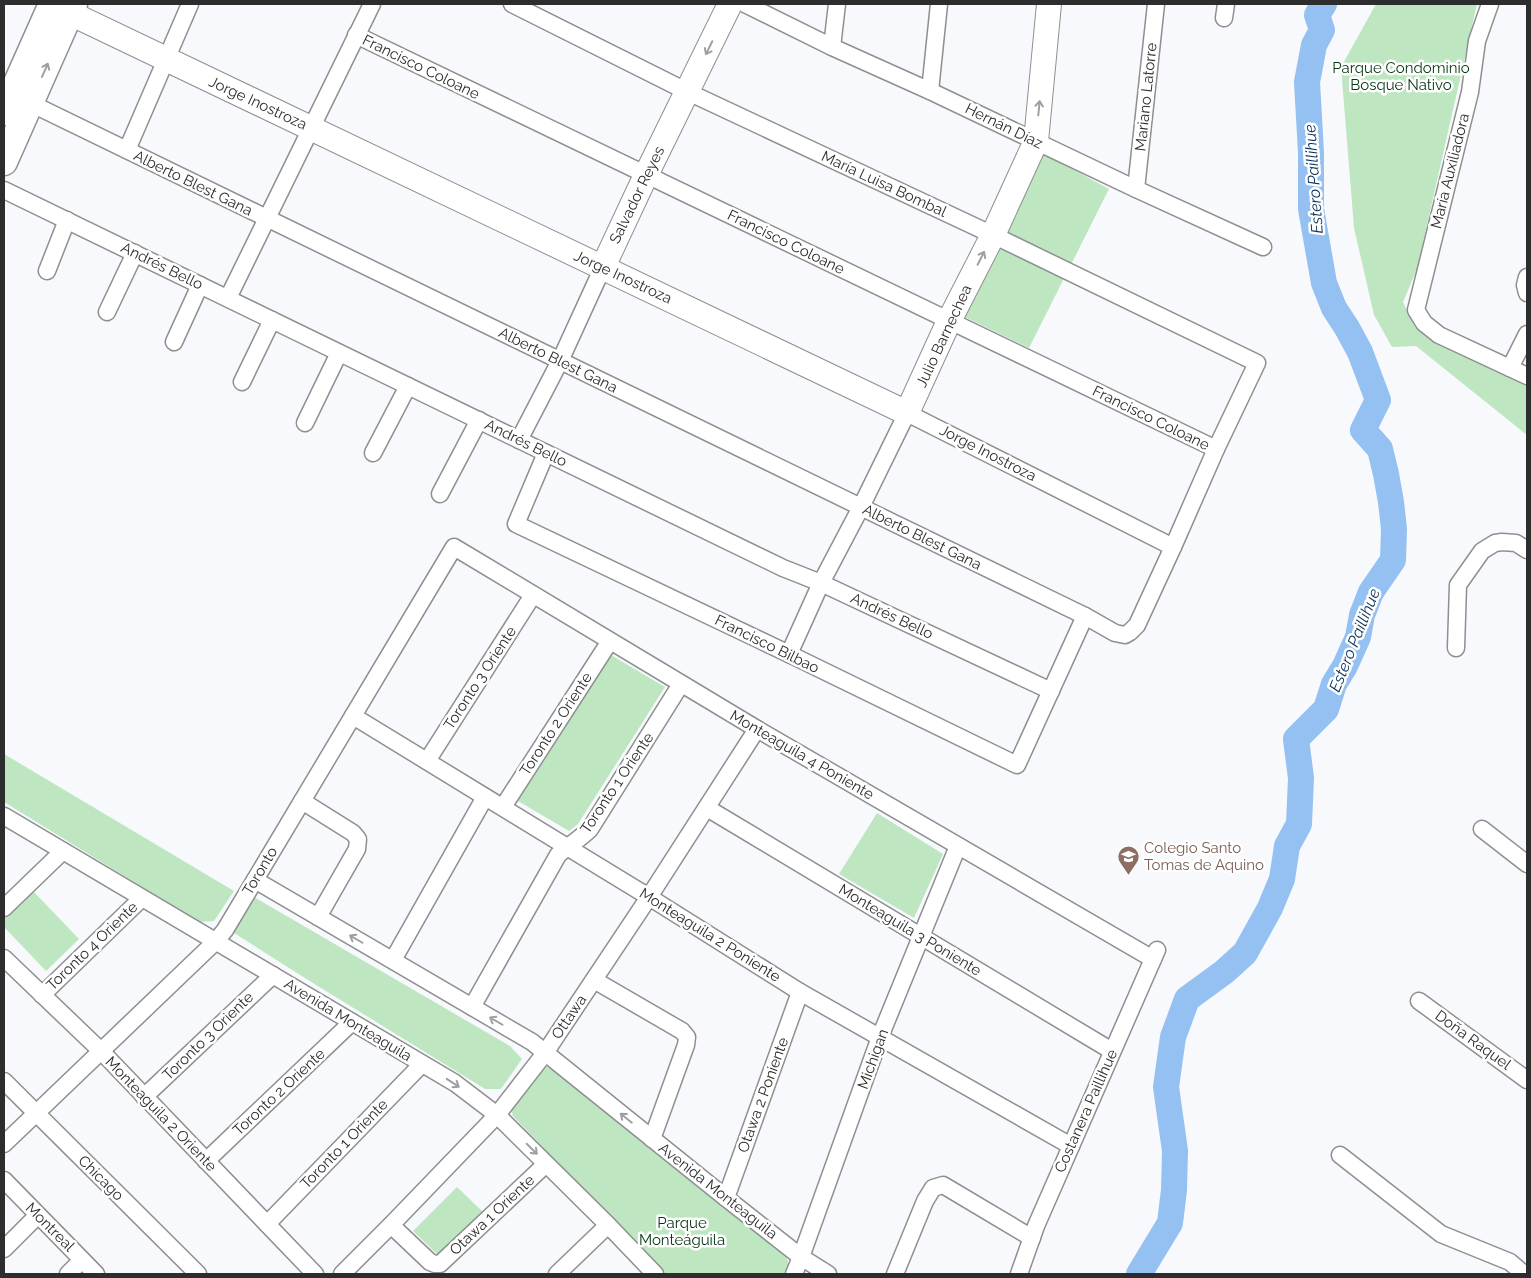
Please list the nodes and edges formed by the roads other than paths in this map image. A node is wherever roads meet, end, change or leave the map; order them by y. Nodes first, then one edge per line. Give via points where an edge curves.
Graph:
1 (190, 4) edge
2 (372, 4) edge
3 (512, 4) edge
4 (730, 4) edge
5 (745, 4) edge
6 (837, 4) edge
7 (939, 4) edge
8 (1049, 4) edge
9 (1156, 4) edge
10 (1490, 4) edge
11 (59, 6) edge
12 (356, 35) junction
13 (832, 47) junction
14 (166, 59) junction
15 (930, 91) junction
16 (688, 92) junction
17 (30, 103) junction
18 (4, 112) edge
19 (311, 128) junction
20 (1036, 141) junction
21 (127, 150) junction
22 (4, 162) edge
23 (646, 175) junction
24 (1136, 189) junction
25 (4, 190) edge
26 (267, 218) junction
27 (67, 220) junction
28 (993, 235) junction
29 (1263, 247) dead end
30 (135, 253) junction
31 (603, 267) junction
32 (46, 271) dead end
33 (1527, 277) edge
34 (200, 285) junction
35 (1527, 293) edge
36 (228, 298) junction
37 (107, 312) dead end
38 (272, 320) junction
39 (949, 321) junction
40 (1527, 334) edge
41 (174, 342) dead end
42 (339, 353) junction
43 (560, 361) junction
44 (1510, 368) junction
45 (1527, 376) edge
46 (242, 382) dead end
47 (408, 386) junction
48 (907, 413) junction
49 (479, 420) junction
50 (305, 423) dead end
51 (519, 440) junction
52 (1216, 449) junction
53 (373, 453) dead end
54 (546, 453) junction
55 (440, 494) dead end
56 (861, 507) junction
57 (454, 547) joint
58 (1173, 547) junction
59 (1527, 550) edge
60 (821, 583) junction
61 (533, 595) junction
62 (1085, 616) junction
63 (610, 641) junction
64 (1456, 648) dead end
65 (789, 654) junction
66 (681, 684) junction
67 (1051, 691) junction
68 (353, 716) junction
69 (757, 729) junction
70 (427, 761) junction
71 (485, 797) junction
72 (302, 801) junction
73 (503, 808) junction
74 (707, 808) junction
75 (4, 816) edge
76 (1482, 829) dead end
77 (958, 846) junction
78 (567, 847) junction
79 (63, 851) junction
80 (1527, 864) edge
81 (255, 880) junction
82 (649, 897) junction
83 (142, 898) junction
84 (4, 908) edge
85 (318, 916) junction
86 (921, 937) junction
87 (216, 941) junction
88 (1155, 954) joint
89 (4, 958) edge
90 (393, 960) junction
91 (273, 975) junction
92 (594, 980) junction
93 (800, 992) junction
94 (42, 995) junction
95 (1419, 1001) dead end
96 (472, 1006) junction
97 (352, 1022) junction
98 (880, 1037) junction
99 (101, 1051) junction
100 (1112, 1051) junction
101 (545, 1053) junction
102 (422, 1064) junction
103 (1527, 1080) edge
104 (4, 1081) edge
105 (144, 1097) junction
106 (36, 1113) junction
107 (497, 1115) junction
108 (652, 1139) junction
109 (4, 1144) edge
110 (1071, 1146) junction
111 (1340, 1155) dead end
112 (206, 1161) junction
113 (546, 1164) junction
114 (4, 1180) edge
115 (726, 1198) junction
116 (38, 1215) junction
117 (267, 1224) junction
118 (391, 1225) junction
119 (608, 1225) junction
120 (1032, 1238) junction
121 (4, 1250) edge
122 (801, 1257) junction
123 (82, 1260) junction
124 (68, 1274) edge
125 (96, 1274) edge
126 (198, 1274) edge
127 (315, 1274) edge
128 (342, 1274) edge
129 (557, 1274) edge
130 (655, 1274) edge
131 (794, 1274) edge
132 (828, 1274) edge
133 (896, 1274) edge
134 (1019, 1274) edge
135 (1524, 1274) edge

1 - 14 street
2 - 12 street
3 - 16 street, María Luisa Bombal
4 -> 16 street, Salvador Reyes
5 - 13 street, Hernán Díaz
6 - 13 street
7 - 15 street
20 -> 8 street, Julio Barnechea
9 - 24 street, Mariano Latorre
10 - 44 street, María Auxiliadora via 1477,41 1470,92 1416,310 1424,323 1439,336
11 - 14 street, Jorge Inostroza
17 -> 11 main road
11 - 18 main road
12 - 19 street
12 - 23 street, Francisco Coloane
13 - 15 street, Hernán Díaz
14 - 19 street, Jorge Inostroza
14 - 21 street
15 - 20 street, Hernán Díaz
16 - 23 street, Salvador Reyes
16 - 28 street, María Luisa Bombal
17 - 21 street, Alberto Blest Gana
17 - 22 main road
19 - 26 street
19 - 31 street, Jorge Inostroza
20 - 24 street, Hernán Díaz
20 - 28 street, Julio Barnechea
21 - 26 street, Alberto Blest Gana
23 - 31 street, Salvador Reyes
23 - 39 street, Francisco Coloane
24 - 29 street, Hernán Díaz
25 - 27 street, Andrés Bello
26 - 36 street
26 - 43 street, Alberto Blest Gana
27 - 30 street, Andrés Bello
27 - 32 street
39 -> 28 street, Julio Barnechea
28 - 52 street, María Luisa Bombal via 1257,363
30 - 34 street, Andrés Bello
30 - 37 street
31 - 43 street, Salvador Reyes
31 - 48 street, Jorge Inostroza
33 - 35 street
34 - 36 street, Andrés Bello
34 - 41 street
36 - 38 street, Andrés Bello
38 - 42 street, Andrés Bello
38 - 46 street
39 - 48 street, Julio Barnechea
39 - 52 street, Francisco Coloane
40 - 44 street
42 - 47 street, Andrés Bello
42 - 50 street
43 - 51 street, Salvador Reyes
43 - 56 street, Alberto Blest Gana
44 - 45 street
47 - 49 street, Andrés Bello
47 - 53 street
48 - 56 street, Julio Barnechea
48 - 58 street, Jorge Inostroza
49 - 51 street, Andrés Bello
49 - 55 street
51 - 54 street, Andrés Bello
52 - 58 street
54 - 60 street, Andrés Bello via 783,568
54 - 65 street, Francisco Bilbao via 516,524
56 - 60 street, Julio Barnechea
56 - 62 street, Alberto Blest Gana
57 - 61 street, Monteaguila 4 Poniente
57 - 68 street, Toronto
58 - 62 street, Alberto Blest Gana via 1130,632 1125,635 1115,633
59 - 64 street via 1516,543 1502,542 1482,551 1458,585
60 - 65 street, Julio Barnechea
60 - 67 street, Andrés Bello
61 - 63 street, Monteaguila 4 Poniente
61 - 70 street, Toronto 3 Oriente
62 - 67 street
63 - 66 street, Monteaguila 4 Poniente
63 - 73 street, Toronto 2 Oriente
65 - 67 street, Francisco Bilbao via 1017,765
66 - 69 street, Monteaguila 4 Poniente
66 - 78 street, Toronto 1 Oriente via 590,829
68 - 70 street, Monteaguila 2 Poniente
68 - 72 street, Toronto
69 - 74 street, Ottawa
69 - 77 street, Monteaguila 4 Poniente
70 - 71 street, Monteaguila 2 Poniente
71 - 73 street, Monteaguila 2 Poniente
71 - 90 street
72 - 81 street, Toronto
72 - 85 street via 353,832 358,839 357,849
73 - 78 street, Monteaguila 2 Poniente
74 - 82 street, Ottawa
74 - 86 street, Monteaguila 3 Poniente
75 - 79 street, Avenida Monteaguila
76 - 80 street
77 - 86 street, Michigan
77 - 88 street, Monteaguila 4 Poniente
78 - 82 street, Monteaguila 2 Poniente
78 - 96 street, Toronto 1 Oriente via 558,855
79 - 83 street, Avenida Monteaguila
79 - 84 street
81 - 85 street, Avenida Monteaguila
81 - 87 street, Toronto
82 - 92 street, Ottawa
82 - 93 street, Monteaguila 2 Poniente
83 - 87 street, Avenida Monteaguila
83 - 94 street, Toronto 4 Oriente
90 -> 85 street, Avenida Monteaguila
86 - 98 street, Michigan
86 - 100 street, Monteaguila 3 Poniente
87 - 91 street, Avenida Monteaguila
87 - 99 street, Toronto
88 - 100 street, Costanera Paillihue
89 - 94 street, Monteaguila 2 Oriente
90 - 96 street, Avenida Monteaguila
91 - 97 street, Avenida Monteaguila
91 - 105 street, Toronto 3 Oriente
92 - 101 street, Ottawa
92 - 108 street via 682,1031 687,1037
93 - 98 street, Monteaguila 2 Poniente
93 - 115 street, Otawa 2 Poniente
94 - 99 street, Monteaguila 2 Oriente
95 - 103 street, Doña Raquel
101 -> 96 street, Avenida Monteaguila
97 - 102 street, Avenida Monteaguila
97 - 112 street, Toronto 2 Oriente
98 - 110 street, Monteaguila 2 Poniente
98 - 122 street, Michigan
99 - 105 street, Monteaguila 2 Oriente
99 - 106 street, Toronto
100 - 110 street, Costanera Paillihue
101 - 107 street, Ottawa
108 -> 101 street, Avenida Monteaguila
102 -> 107 street, Avenida Monteaguila via 455,1083
102 - 117 street, Toronto 1 Oriente
104 - 106 street, Chicago
105 - 112 street, Monteaguila 2 Oriente
106 - 109 street, Toronto
106 - 126 street, Chicago
107 -> 113 street, Avenida Monteaguila
107 - 118 street, Ottawa
108 - 115 street, Avenida Monteaguila
110 - 120 street, Costanera Paillihue
111 - 135 street via 1441,1234 1510,1262
112 - 117 street, Monteaguila 2 Oriente
113 - 118 street, Otawa 1 Oriente via 440,1264 432,1264
113 - 119 street, Avenida Monteaguila
114 - 116 street, Montreal
115 - 122 street, Avenida Monteaguila
116 - 121 street
116 - 123 street, Montreal
117 - 127 street, Monteaguila 2 Oriente
118 - 128 street, Ottawa
119 - 129 street
119 - 130 street, Avenida Monteaguila
120 - 133 street via 943,1186 933,1188
120 - 134 street, Costanera Paillihue
122 - 131 street, Michigan
122 - 132 street, Avenida Monteaguila
123 - 124 street
123 - 125 street, Montreal

